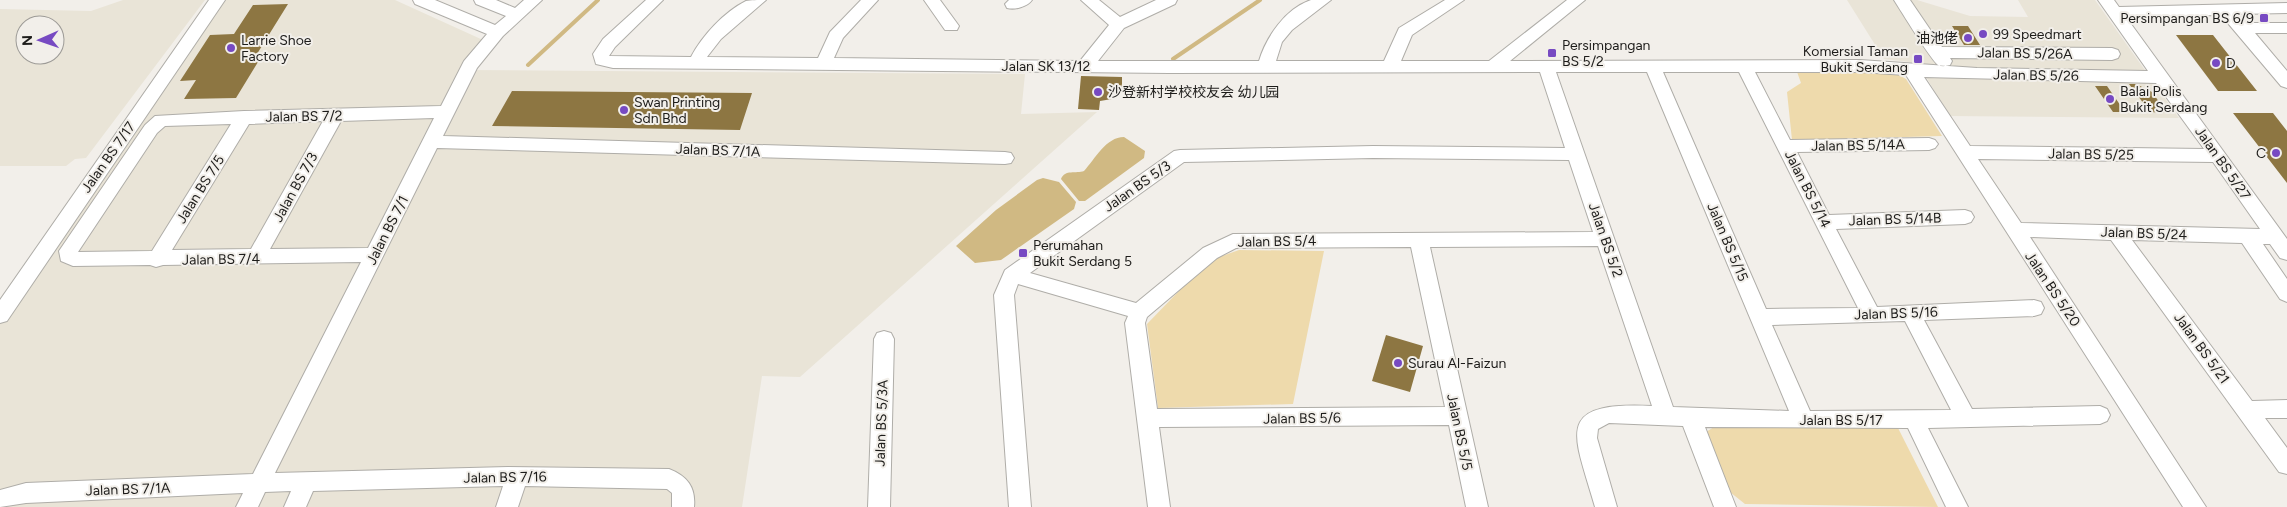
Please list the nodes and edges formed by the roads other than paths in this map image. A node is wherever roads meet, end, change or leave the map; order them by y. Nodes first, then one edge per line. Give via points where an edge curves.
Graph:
1 (217, 0) edge
2 (421, 0) edge
3 (482, 0) edge
4 (534, 0) edge
5 (655, 0) edge
6 (758, 0) edge
7 (870, 0) edge
8 (932, 0) edge
9 (1089, 0) edge
10 (1169, 0) edge
11 (1322, 0) edge
12 (1456, 0) edge
13 (1902, 0) edge
14 (1570, 2) edge
15 (2110, 6) edge
16 (2287, 8) edge
17 (2226, 10) junction
18 (516, 14) junction
19 (1118, 24) junction
20 (950, 26) dead end
21 (2242, 28) junction
22 (2287, 28) edge
23 (497, 32) junction
24 (1938, 52) junction
25 (2112, 54) dead end
26 (696, 62) junction
27 (823, 64) junction
28 (1652, 64) junction
29 (1085, 66) junction
30 (1266, 66) junction
31 (1546, 66) junction
32 (1744, 66) junction
33 (1390, 67) junction
34 (1492, 68) junction
35 (1912, 71) junction
36 (1952, 73) junction
37 (2161, 77) junction
38 (2287, 82) edge
39 (447, 112) junction
40 (335, 116) junction
41 (244, 117) junction
42 (432, 142) junction
43 (1930, 144) dead end
44 (1786, 146) junction
45 (1964, 152) junction
46 (1575, 154) junction
47 (2218, 156) junction
48 (1005, 158) dead end
49 (1965, 217) dead end
50 (1825, 222) junction
51 (2014, 230) junction
52 (2116, 232) junction
53 (2247, 236) junction
54 (2275, 236) junction
55 (1606, 239) junction
56 (1420, 240) junction
57 (2287, 254) edge
58 (68, 256) joint
59 (374, 256) junction
60 (256, 258) junction
61 (156, 260) junction
62 (1012, 275) junction
63 (2287, 294) edge
64 (2034, 308) dead end
65 (1139, 312) junction
66 (1910, 312) junction
67 (1870, 313) junction
68 (0, 315) edge
69 (1759, 317) junction
70 (884, 339) dead end
71 (2287, 409) edge
72 (2248, 410) junction
73 (1665, 414) junction
74 (2100, 415) dead end
75 (1456, 416) junction
76 (1147, 418) junction
77 (1692, 418) junction
78 (1966, 418) junction
79 (1804, 420) junction
80 (1914, 420) junction
81 (2287, 465) edge
82 (517, 477) junction
83 (307, 481) junction
84 (258, 485) junction
85 (0, 501) edge
86 (683, 506) edge
87 (247, 507) edge
88 (295, 507) edge
89 (506, 507) edge
90 (879, 507) edge
91 (1020, 507) edge
92 (1159, 507) edge
93 (1477, 507) edge
94 (1606, 507) edge
95 (1725, 507) edge
96 (1956, 507) edge
97 (2195, 507) edge

1 - 68 street, Jalan BS 7/17
2 - 23 street
3 - 18 street
4 - 18 street, Jalan BS 7/1
5 - 26 street, Jalan SK 13/12 via 609,43 601,58 613,62
6 - 26 street via 710,40
7 - 27 street via 836,36
8 - 20 street
9 - 19 street
10 - 19 street
11 - 30 street via 1287,22 1270,47
12 - 33 street via 1405,32
13 - 24 street
14 - 34 street
15 - 17 street
15 - 37 street, Jalan BS 5/27
16 - 17 street
17 - 21 street
18 - 23 street, Jalan BS 7/1
19 - 29 street
21 - 22 street
21 - 38 street
23 - 39 street, Jalan BS 7/1 via 470,65
24 - 25 street, Jalan BS 5/26A
24 - 36 street
26 - 27 street, Jalan SK 13/12
27 - 29 street, Jalan SK 13/12
28 - 31 street, Jalan SK 13/12
28 - 32 street, Jalan SK 13/12
28 - 69 street, Jalan BS 5/15
29 - 30 street, Jalan SK 13/12
30 - 33 street, Jalan SK 13/12
31 - 34 street, Jalan SK 13/12
31 - 46 street, Jalan BS 5/2
32 - 35 street, Jalan BS 5/26 via 1892,66
32 - 44 street, Jalan BS 5/14
33 - 34 street, Jalan SK 13/12
35 - 36 street, Jalan BS 5/26
35 - 45 street, Jalan BS 5/20
36 - 37 street, Jalan BS 5/26
37 - 47 street, Jalan BS 5/27
39 - 40 street, Jalan BS 7/2
39 - 42 street, Jalan BS 7/1
40 - 41 street, Jalan BS 7/2
40 - 60 street, Jalan BS 7/3
41 - 58 street, Jalan BS 7/2 via 160,120 68,251
41 - 61 street, Jalan BS 7/5
42 - 48 street, Jalan BS 7/1A
42 - 59 street, Jalan BS 7/1
43 - 44 street, Jalan BS 5/14A
44 - 50 street, Jalan BS 5/14
45 - 47 street, Jalan BS 5/25
45 - 51 street, Jalan BS 5/20
46 - 55 street, Jalan BS 5/2
46 - 62 street, Jalan BS 5/3 via 1373,152 1180,156
47 - 54 street, Jalan BS 5/27
49 - 50 street, Jalan BS 5/14B
50 - 67 street, Jalan BS 5/14
51 - 52 street, Jalan BS 5/24
51 - 97 street, Jalan BS 5/20
52 - 53 street, Jalan BS 5/24
52 - 72 street, Jalan BS 5/21
53 - 54 street, Jalan BS 5/24
53 - 63 street
54 - 57 street, Jalan BS 5/27
55 - 56 street, Jalan BS 5/4
55 - 73 street, Jalan BS 5/2
56 - 65 street, Jalan BS 5/4 via 1233,241 1201,259
56 - 75 street, Jalan BS 5/5
58 - 61 street, Jalan BS 7/4 via 73,260
59 - 60 street, Jalan BS 7/4
59 - 84 street, Jalan BS 7/1
60 - 61 street, Jalan BS 7/4
62 - 65 street
62 - 91 street via 1004,295
64 - 66 street, Jalan BS 5/16
65 - 76 street via 1135,336
66 - 67 street, Jalan BS 5/16
66 - 78 street
67 - 69 street, Jalan BS 5/16
69 - 79 street, Jalan BS 5/15
70 - 90 street, Jalan BS 5/3A
71 - 72 street
72 - 81 street, Jalan BS 5/21
73 - 77 street, Jalan BS 5/17
73 - 94 street, Jalan BS 5/17 via 1605,415 1587,427 1586,438
74 - 78 street, Jalan BS 5/17
75 - 76 street, Jalan BS 5/6
75 - 93 street, Jalan BS 5/5
76 - 92 street
77 - 79 street, Jalan BS 5/17
77 - 95 street
78 - 80 street, Jalan BS 5/17
79 - 80 street, Jalan BS 5/17
80 - 96 street
82 - 83 street, Jalan BS 7/16
82 - 86 street, Jalan BS 7/16 via 669,479 682,488
82 - 89 street
83 - 84 street, Jalan BS 7/16
83 - 88 street
84 - 85 street, Jalan BS 7/1A via 26,493
84 - 87 street, Jalan BS 7/1

